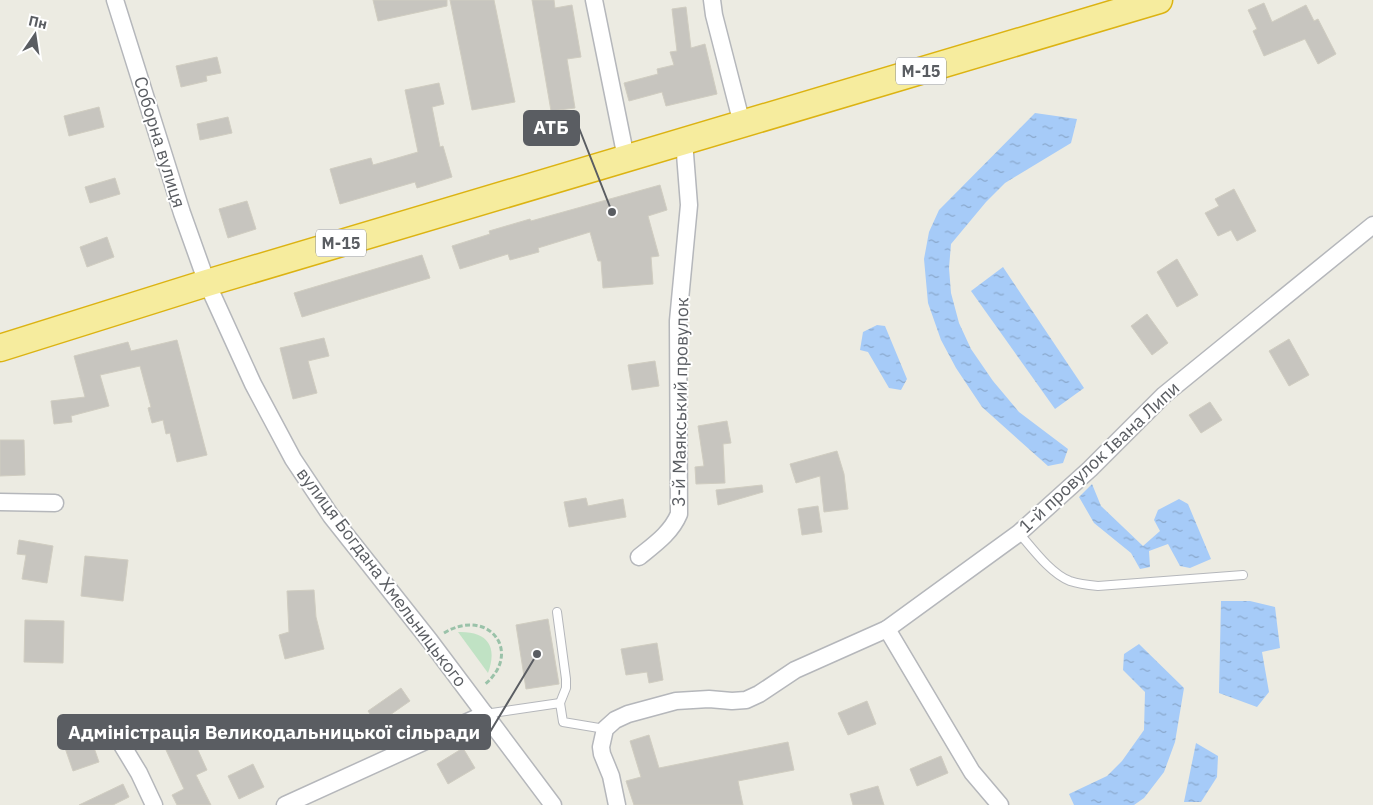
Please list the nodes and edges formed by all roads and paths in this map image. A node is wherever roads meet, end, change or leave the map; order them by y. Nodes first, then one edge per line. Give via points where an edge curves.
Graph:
1 (115, 0) edge
2 (594, 0) edge
3 (712, 0) edge
4 (1159, 0) edge
5 (742, 124) junction
6 (684, 141) junction
7 (626, 158) junction
8 (1373, 225) edge
9 (207, 283) junction
10 (0, 348) edge
11 (0, 502) edge
12 (55, 503) dead end
13 (1019, 533) junction
14 (639, 557) dead end
15 (1243, 575) dead end
16 (557, 612) dead end
17 (887, 629) junction
18 (430, 641) junction
19 (471, 695) junction
20 (560, 703) junction
21 (485, 714) junction
22 (605, 729) junction
23 (116, 735) dead end
24 (154, 805) edge
25 (285, 805) edge
26 (553, 805) edge
27 (617, 805) edge
28 (1000, 805) edge

1 - 9 street, Соборна вулиця
2 - 7 street
3 - 5 street
4 - 5 highway, М-15
5 - 6 highway, М-15
6 - 7 highway, М-15
6 - 14 street, 3-й Маякський провулок via 689,205 678,321 679,514 668,533
7 - 9 highway, М-15
8 - 13 street, 1-й провулок Івана Липи via 1164,394 1056,501
9 - 10 highway, М-15
9 - 18 street, вулиця Богдана Хмельницького via 253,384 293,459 331,516
11 - 12 street
13 - 15 lane via 1058,575 1079,584 1098,586
13 - 17 street, 1-й провулок Івана Липи
16 - 20 lane via 566,679
17 - 22 street, 1-й провулок Івана Липи via 795,670 746,700 676,701 628,714
17 - 28 street via 972,772
18 - 19 street, вулиця Богдана Хмельницького
18 - 19 path via 462,624 487,629 498,640 502,656 497,672
19 - 21 street, вулиця Богдана Хмельницького
20 - 21 lane
20 - 22 lane via 563,722
21 - 25 street
21 - 26 street, вулиця Богдана Хмельницького
22 - 27 street via 602,754
23 - 24 street

